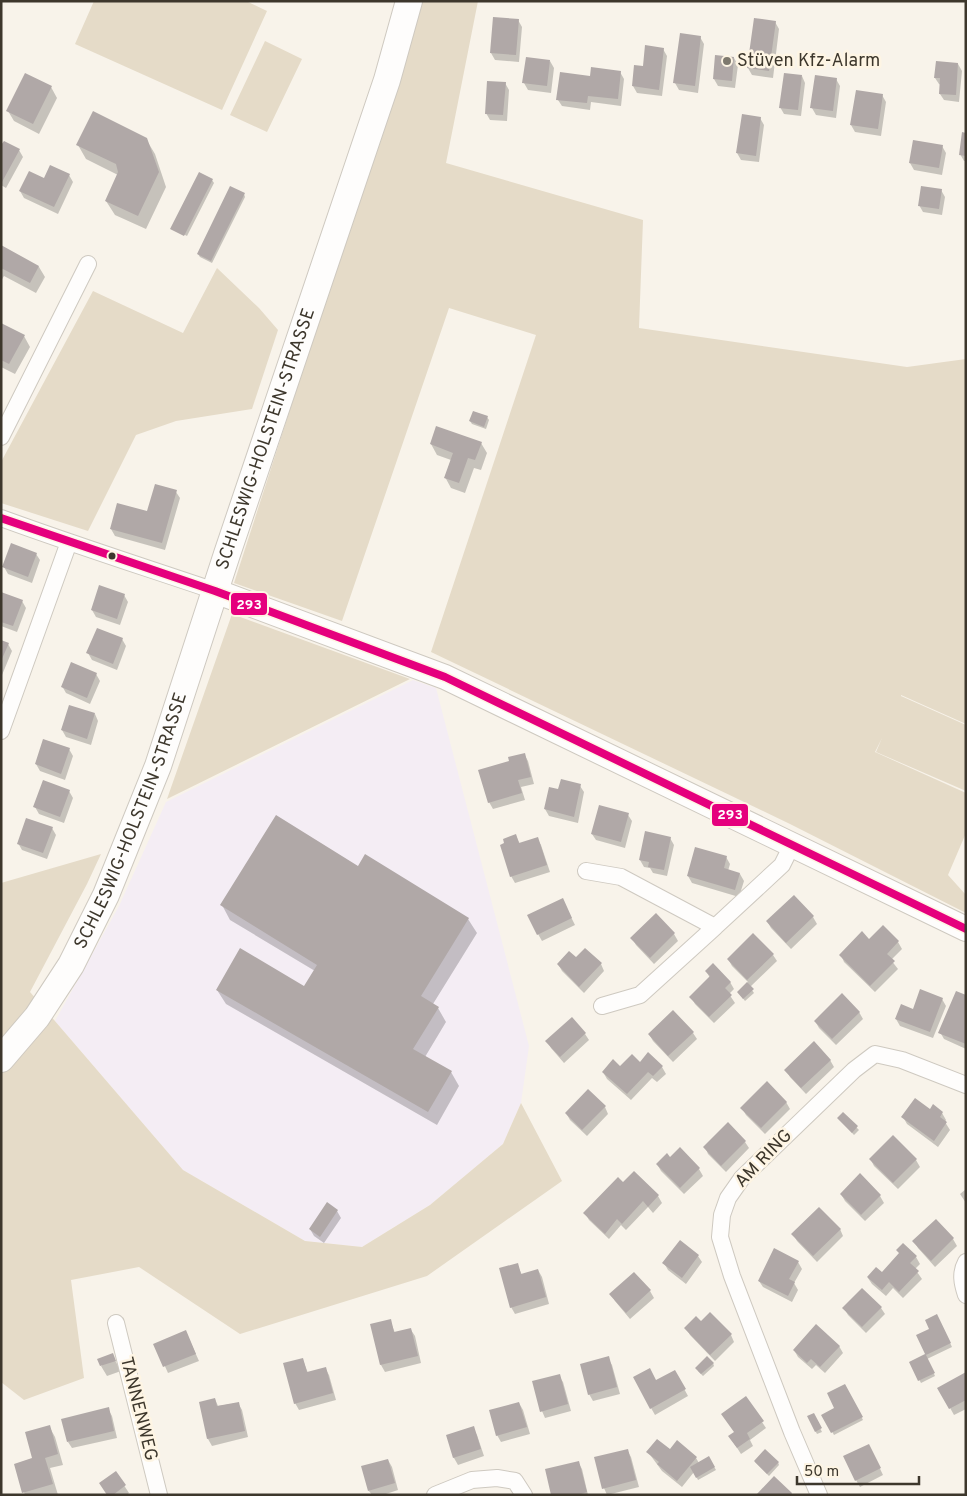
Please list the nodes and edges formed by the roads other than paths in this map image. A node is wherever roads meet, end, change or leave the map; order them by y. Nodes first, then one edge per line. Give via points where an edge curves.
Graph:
1 (389, 1) edge
2 (409, 1) edge
3 (387, 80) junction
4 (88, 264) dead end
5 (1, 437) edge
6 (1, 518) edge
7 (69, 542) junction
8 (215, 591) junction
9 (1, 731) edge
10 (792, 845) junction
11 (586, 871) dead end
12 (715, 927) junction
13 (966, 929) edge
14 (602, 1006) dead end
15 (1, 1059) edge
16 (966, 1085) edge
17 (966, 1262) edge
18 (966, 1295) edge
19 (116, 1322) dead end
20 (159, 1495) edge
21 (435, 1495) edge
22 (524, 1495) edge
23 (819, 1495) edge

1 - 3 main road, SCHLESWIG-HOLSTEIN-STRASSE
2 - 3 main road, SCHLESWIG-HOLSTEIN-STRASSE
3 - 8 main road, SCHLESWIG-HOLSTEIN-STRASSE
4 - 5 street
6 - 7 street
7 - 8 street
7 - 9 street
8 - 10 street via 445,677
8 - 15 main road, SCHLESWIG-HOLSTEIN-STRASSE via 158,766 106,895 71,965 37,1017
10 - 12 street via 782,865
10 - 13 street
11 - 12 street via 621,877
12 - 14 street via 640,995
16 - 23 street, AM RING via 902,1060 875,1054 854,1070 742,1178 728,1198 720,1237 732,1276
17 - 18 street via 962,1271
19 - 20 street, TANNENWEG
21 - 22 street via 472,1480 497,1478 515,1481

